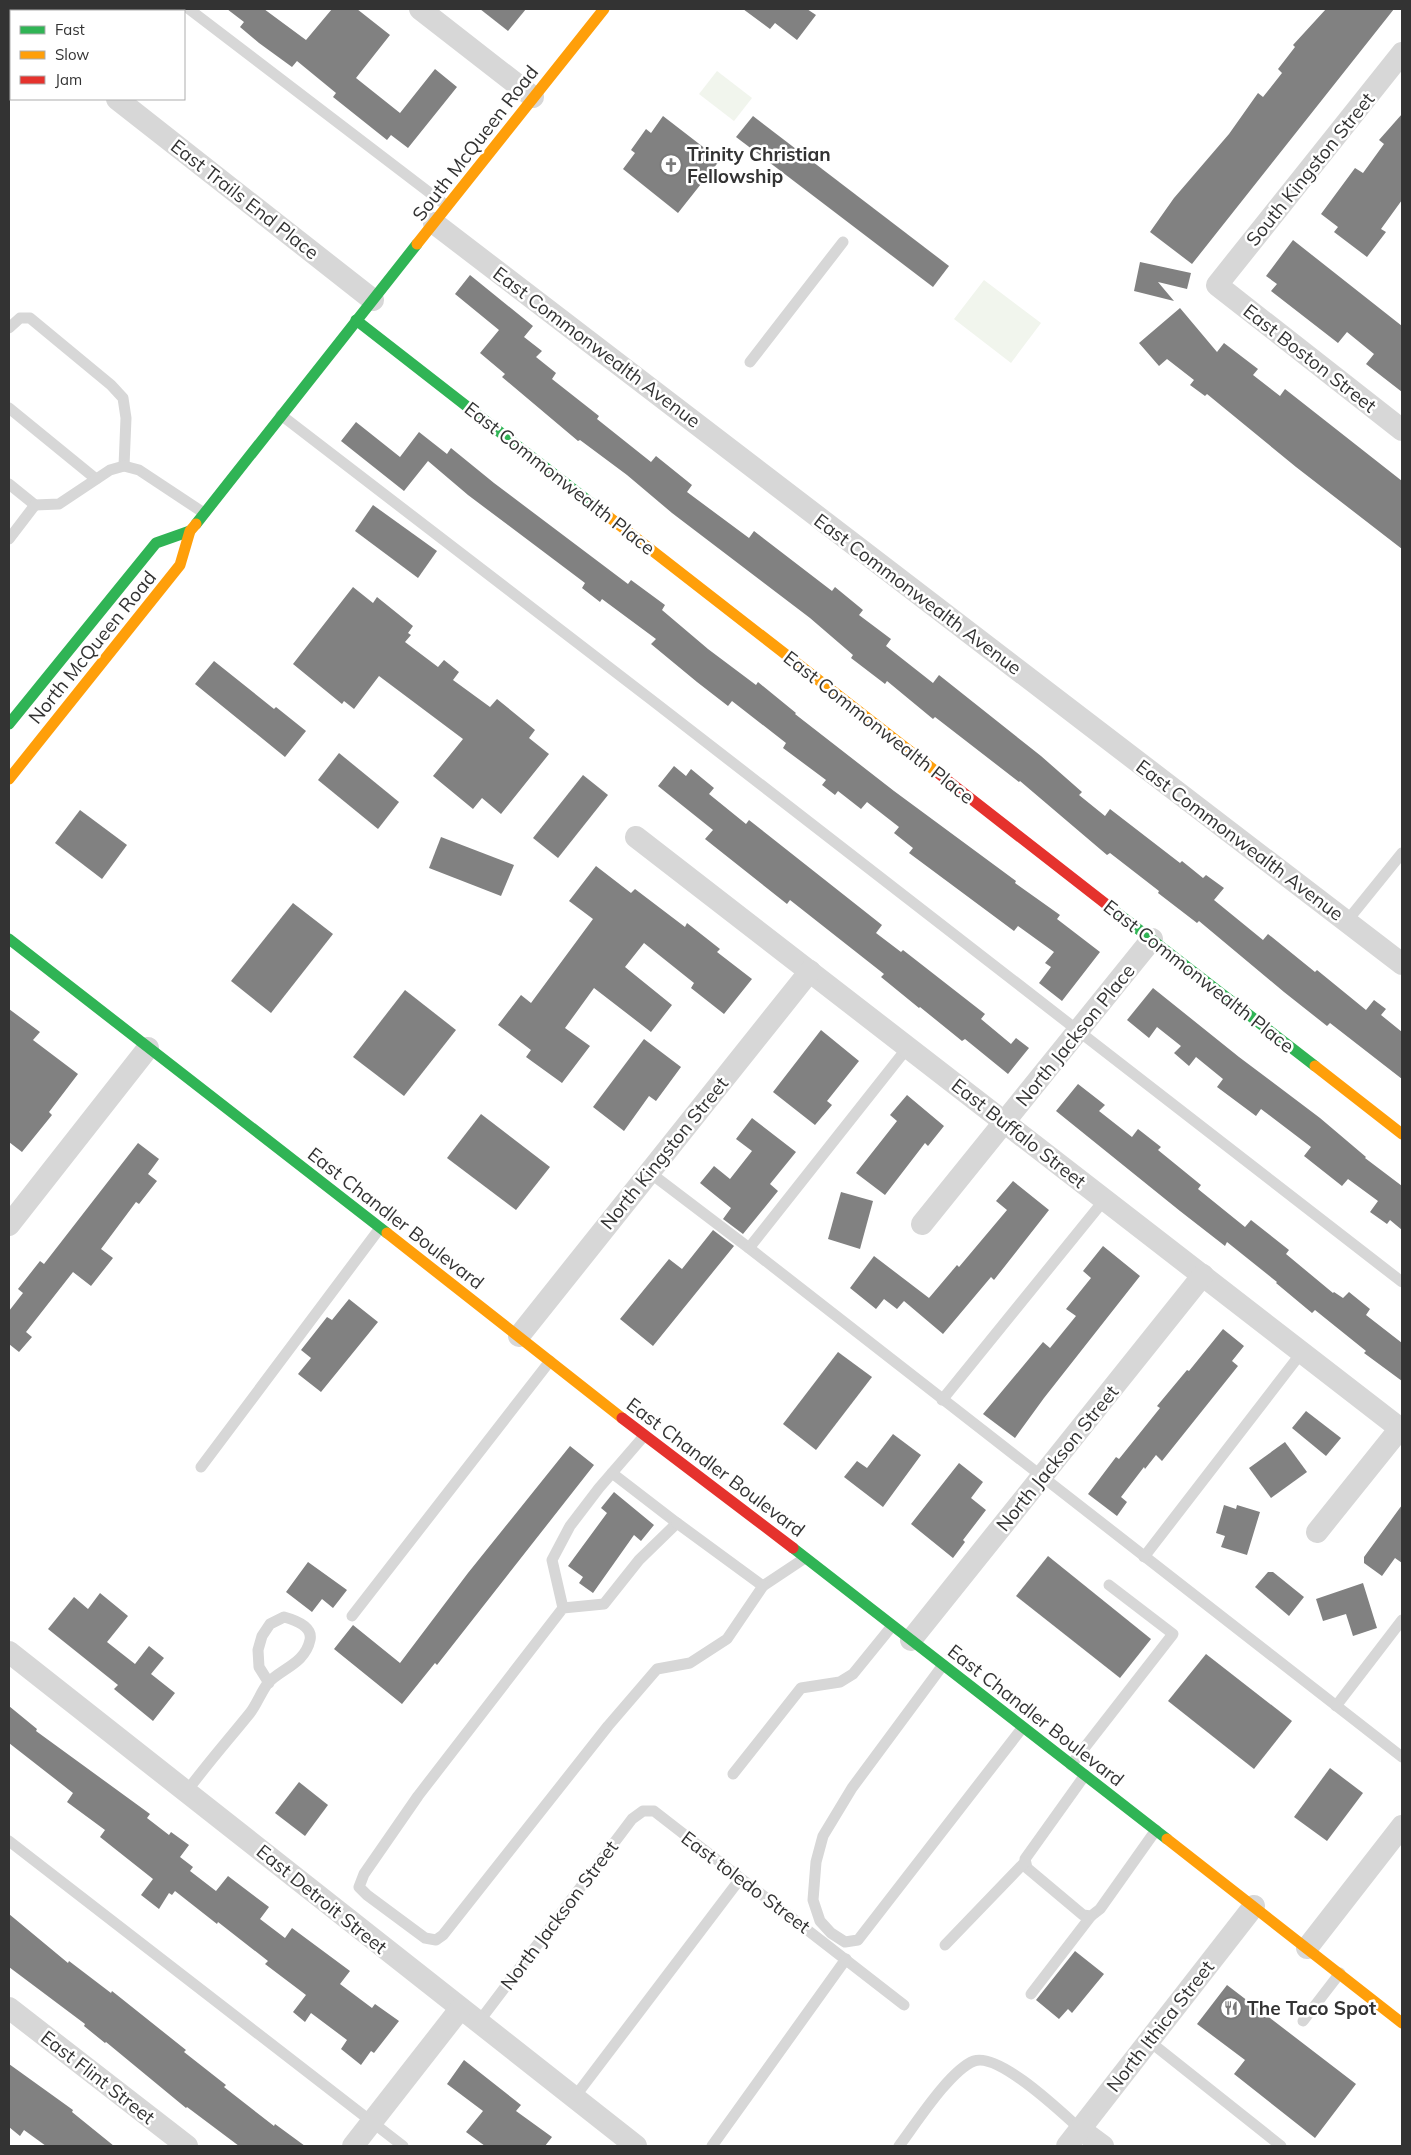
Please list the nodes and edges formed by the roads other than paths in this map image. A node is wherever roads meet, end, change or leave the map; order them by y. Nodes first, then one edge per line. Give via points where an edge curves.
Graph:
1 (189, 9) edge
2 (420, 9) edge
3 (604, 9) edge
4 (1402, 53) edge
5 (533, 97) junction
6 (118, 100) edge
7 (440, 215) junction
8 (843, 242) dead end
9 (1217, 286) joint
10 (373, 300) junction
11 (356, 320) junction
12 (9, 328) edge
13 (750, 362) dead end
14 (9, 408) edge
15 (281, 416) junction
16 (1402, 430) edge
17 (124, 466) junction
18 (96, 479) junction
19 (9, 484) edge
20 (35, 505) junction
21 (204, 513) junction
22 (190, 530) junction
23 (9, 539) edge
24 (9, 724) edge
25 (9, 779) edge
26 (636, 836) dead end
27 (1402, 853) edge
28 (1347, 921) junction
29 (9, 939) edge
30 (1152, 939) junction
31 (1402, 964) edge
32 (810, 971) junction
33 (1078, 1031) junction
34 (908, 1047) junction
35 (148, 1048) junction
36 (1005, 1122) junction
37 (1402, 1134) edge
38 (649, 1172) junction
39 (1105, 1199) junction
40 (922, 1224) dead end
41 (9, 1225) edge
42 (380, 1228) junction
43 (749, 1248) junction
44 (1203, 1275) junction
45 (1402, 1282) edge
46 (519, 1336) junction
47 (1302, 1352) junction
48 (550, 1361) junction
49 (942, 1400) junction
50 (1402, 1428) edge
51 (644, 1436) junction
52 (201, 1467) dead end
53 (612, 1473) junction
54 (1042, 1477) junction
55 (677, 1523) junction
56 (1317, 1532) dead end
57 (1144, 1557) junction
58 (805, 1558) junction
59 (1109, 1584) dead end
60 (764, 1586) junction
61 (563, 1608) junction
62 (352, 1616) dead end
63 (1402, 1620) edge
64 (892, 1626) junction
65 (911, 1640) junction
66 (9, 1652) edge
67 (943, 1665) junction
68 (268, 1682) junction
69 (1336, 1706) junction
70 (1023, 1727) junction
71 (1402, 1757) edge
72 (1072, 1765) junction
73 (733, 1774) dead end
74 (1085, 1776) junction
75 (187, 1791) junction
76 (643, 1811) joint
77 (1402, 1826) edge
78 (1156, 1830) junction
79 (9, 1841) edge
80 (1025, 1862) junction
81 (740, 1879) junction
82 (1254, 1906) junction
83 (1091, 1916) junction
84 (945, 1945) dead end
85 (1307, 1948) junction
86 (846, 1959) junction
87 (1340, 1973) junction
88 (1031, 1994) dead end
89 (904, 2004) dead end
90 (9, 2008) edge
91 (460, 2009) junction
92 (1303, 2021) dead end
93 (1402, 2022) edge
94 (478, 2023) junction
95 (1149, 2041) junction
96 (574, 2098) junction
97 (372, 2122) junction
98 (1080, 2129) junction
99 (187, 2146) edge
100 (353, 2146) edge
101 (403, 2146) edge
102 (636, 2146) edge
103 (712, 2146) edge
104 (899, 2146) edge
105 (1067, 2146) edge
106 (1103, 2146) edge
107 (1281, 2146) edge

1 - 7 lane
2 - 5 street
3 - 5 main road, South McQueen Road
4 - 9 street, South Kingston Street
5 - 7 main road, South McQueen Road
6 - 10 street, East Trails End Place
7 - 10 main road, South McQueen Road
7 - 28 street, East Commonwealth Avenue via 696,422 1228,833
8 - 13 lane
9 - 16 street, East Boston Street
10 - 11 main road, North McQueen Road
11 - 15 main road, North McQueen Road
11 - 30 main road, East Commonwealth Place
12 - 17 lane via 20,318 30,318 123,398 126,418
14 - 18 lane
15 - 21 main road, North McQueen Road
15 - 33 lane
17 - 18 lane
17 - 21 lane via 139,470
18 - 20 lane via 59,504
19 - 20 lane
20 - 23 lane
21 - 22 main road, North McQueen Road
22 - 24 main road, North McQueen Road via 156,543
22 - 25 main road, North McQueen Road via 180,565
26 - 32 street, East Buffalo Street
27 - 28 lane
28 - 31 street, East Commonwealth Avenue
29 - 35 main road, East Chandler Boulevard
30 - 33 street, North Jackson Place
30 - 37 main road, East Commonwealth Place
32 - 34 street, East Buffalo Street
32 - 38 street, North Kingston Street
33 - 36 street, North Jackson Place
33 - 45 lane
34 - 36 street, East Buffalo Street
34 - 43 lane
35 - 41 street
35 - 42 main road, East Chandler Boulevard
36 - 39 street, East Buffalo Street
36 - 40 street, North Jackson Place
38 - 43 lane
38 - 46 street, North Kingston Street
39 - 44 street, East Buffalo Street
39 - 49 lane
42 - 46 main road, East Chandler Boulevard
42 - 52 lane
43 - 49 lane
44 - 47 street, East Buffalo Street
44 - 54 street, North Jackson Street
46 - 48 main road, East Chandler Boulevard
47 - 50 street, East Buffalo Street
47 - 57 lane
48 - 51 main road, East Chandler Boulevard
48 - 62 lane
49 - 54 lane
50 - 56 street
51 - 53 lane
51 - 58 main road, East Chandler Boulevard
53 - 55 lane
53 - 61 lane via 570,1526 552,1560
54 - 57 lane
54 - 65 street, North Jackson Street
55 - 60 lane
55 - 61 lane via 639,1560 604,1604
57 - 69 lane
58 - 60 lane
58 - 64 main road, East Chandler Boulevard
59 - 72 lane via 1173,1634
60 - 61 lane via 727,1639 690,1663 657,1669 442,1935 436,1940 425,1938 359,1887 364,1874 418,1796
63 - 69 lane
64 - 65 main road, East Chandler Boulevard
64 - 73 lane via 853,1674 840,1682 801,1688
65 - 67 main road, East Chandler Boulevard
66 - 75 street, East Detroit Street
67 - 70 main road, East Chandler Boulevard
67 - 70 lane via 852,1788 823,1836 816,1862 813,1900 820,1921 832,1933 845,1942 858,1940
68 - 68 lane via 288,1670 306,1650 309,1631 298,1621 284,1617 270,1624 262,1636 258,1650 259,1667
68 - 75 lane via 251,1712
69 - 71 lane
70 - 72 main road, East Chandler Boulevard
72 - 74 main road, East Chandler Boulevard
74 - 78 main road, East Chandler Boulevard
74 - 80 lane
75 - 91 street, East Detroit Street
76 - 81 lane, East toledo Street via 654,1812
76 - 94 lane, North Jackson Street via 632,1819
77 - 85 street
78 - 82 main road, East Chandler Boulevard
78 - 83 lane via 1100,1909
79 - 97 lane
80 - 83 lane via 1027,1868 1083,1915
80 - 84 lane
81 - 86 lane, East toledo Street
81 - 96 lane
82 - 85 main road, East Chandler Boulevard
82 - 95 street, North Ithica Street
83 - 88 lane
85 - 87 main road, East Chandler Boulevard
86 - 89 lane, East toledo Street
86 - 103 lane
87 - 92 lane
87 - 93 main road, East Chandler Boulevard
90 - 99 street, East Flint Street
91 - 94 street, East Detroit Street
91 - 97 street
94 - 96 street, East Detroit Street
95 - 98 street, North Ithica Street
95 - 107 lane
96 - 102 street, East Detroit Street
97 - 100 street
97 - 101 lane
98 - 104 lane via 1019,2077 989,2060 976,2060 962,2067 949,2081
98 - 105 street, North Ithica Street
98 - 106 street

